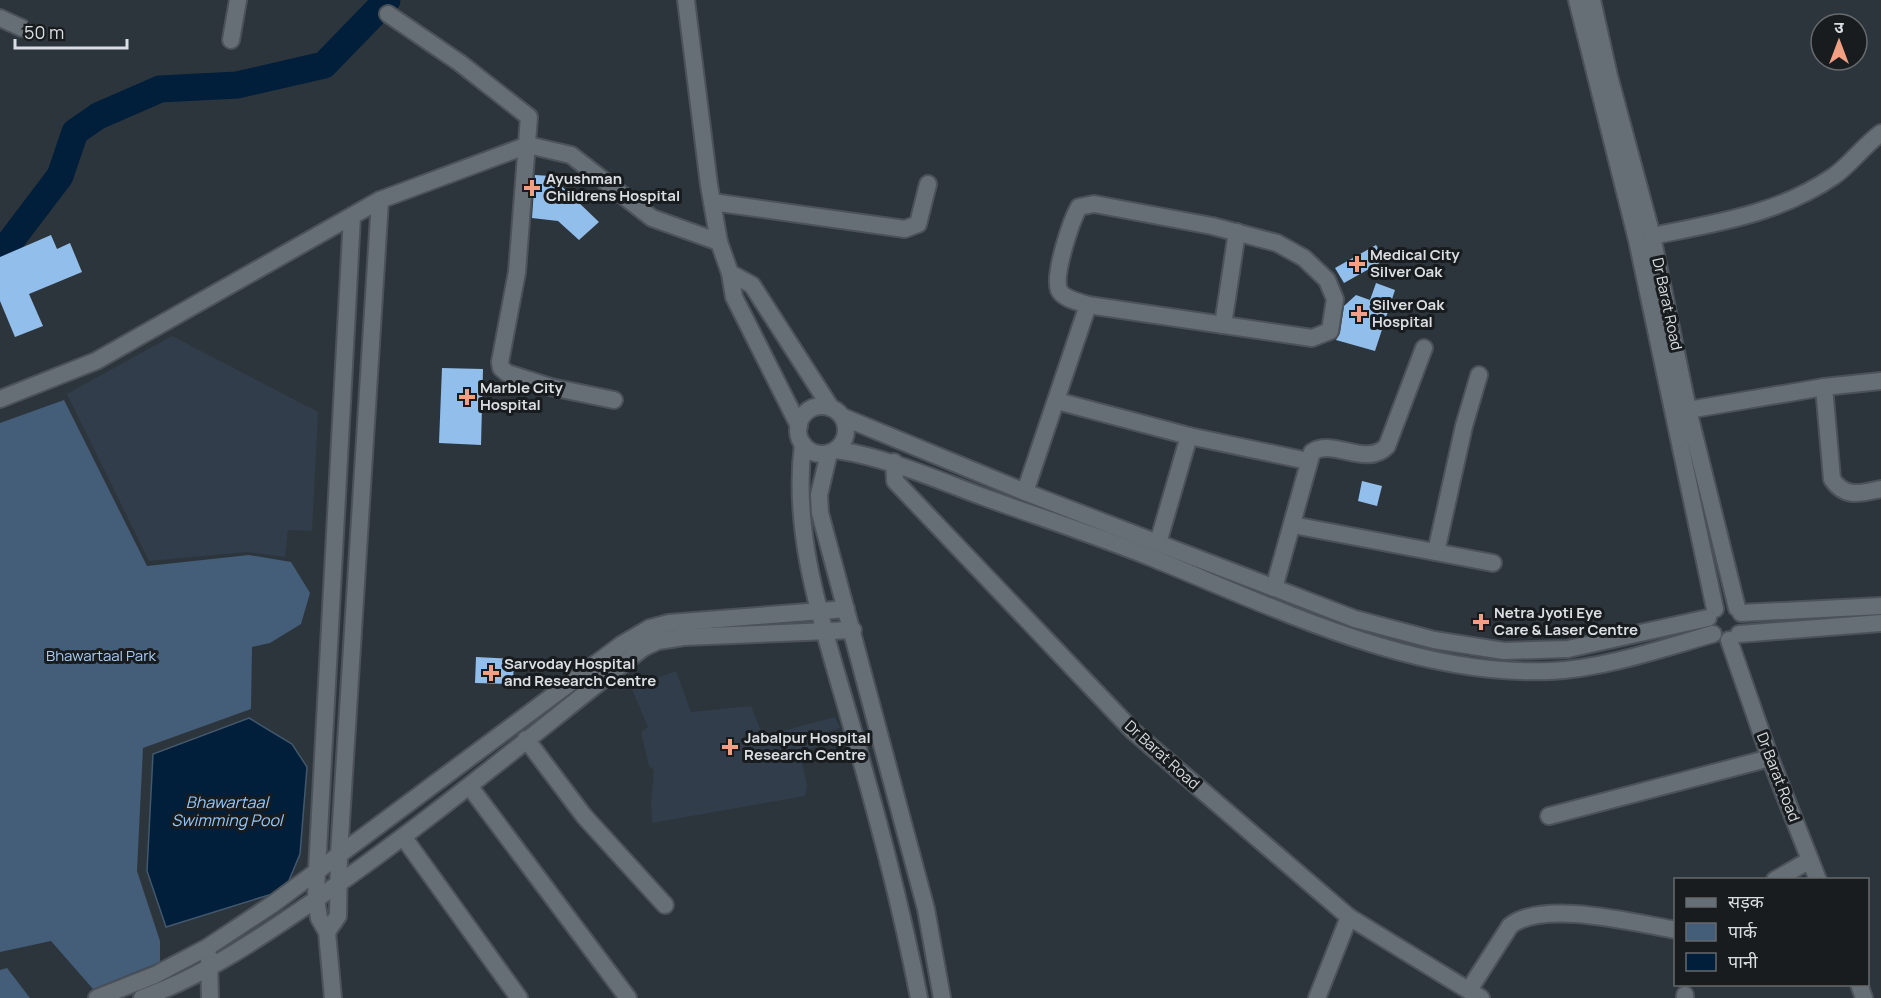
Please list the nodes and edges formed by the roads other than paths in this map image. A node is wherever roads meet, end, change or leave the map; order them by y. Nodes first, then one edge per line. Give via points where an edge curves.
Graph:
1 (238, 0) edge
2 (686, 0) edge
3 (1577, 0) edge
4 (1592, 0) edge
5 (388, 14) dead end
6 (0, 18) edge
7 (22, 28) dead end
8 (231, 40) dead end
9 (1881, 133) edge
10 (528, 145) junction
11 (928, 184) dead end
12 (380, 200) junction
13 (712, 202) junction
14 (352, 216) junction
15 (1237, 232) junction
16 (1652, 236) junction
17 (719, 242) junction
18 (730, 273) junction
19 (1088, 305) junction
20 (1223, 325) junction
21 (1424, 348) dead end
22 (1479, 375) dead end
23 (1881, 381) edge
24 (1824, 387) junction
25 (0, 399) edge
26 (614, 400) dead end
27 (1057, 401) junction
28 (1688, 410) junction
29 (837, 412) junction
30 (798, 426) junction
31 (1189, 435) junction
32 (803, 444) junction
33 (833, 452) junction
34 (1308, 461) junction
35 (894, 462) junction
36 (1881, 489) edge
37 (1025, 492) junction
38 (1293, 525) junction
39 (1158, 543) junction
40 (1436, 552) junction
41 (1493, 563) dead end
42 (1274, 588) junction
43 (1881, 606) edge
44 (846, 609) junction
45 (817, 610) junction
46 (1739, 610) junction
47 (1881, 623) edge
48 (1721, 627) junction
49 (853, 630) junction
50 (825, 632) junction
51 (526, 739) junction
52 (1770, 758) junction
53 (470, 787) junction
54 (1549, 816) dead end
55 (404, 838) junction
56 (339, 854) junction
57 (1810, 860) junction
58 (317, 870) junction
59 (1777, 878) edge
60 (1818, 878) edge
61 (338, 885) junction
62 (316, 899) junction
63 (665, 905) dead end
64 (1348, 917) junction
65 (1674, 930) edge
66 (327, 932) junction
67 (208, 947) junction
68 (210, 966) junction
69 (162, 994) edge
70 (1475, 994) edge
71 (97, 998) edge
72 (142, 998) edge
73 (210, 998) edge
74 (333, 998) edge
75 (519, 998) edge
76 (628, 998) edge
77 (919, 998) edge
78 (942, 998) edge
79 (1317, 998) edge

1 - 8 street
2 - 13 street
3 - 48 street, Dr Barat Road via 1637,240
4 - 16 street, Dr Barat Road
5 - 10 street via 529,117
6 - 7 street
9 - 16 street via 1836,175 1795,200 1753,214
10 - 12 street
10 - 17 street via 572,155 652,218
10 - 26 street via 517,272 501,368 552,387
11 - 13 street via 918,224 904,229
12 - 14 street
12 - 56 street
13 - 17 street
14 - 25 street via 96,361
14 - 58 street
15 - 19 street via 1094,204 1079,207 1072,219 1059,290 1065,297
15 - 20 street
15 - 20 street via 1277,243 1304,258 1327,280 1335,299 1334,316 1330,330 1312,338
16 - 28 street, Dr Barat Road
17 - 18 street
18 - 29 street via 752,285
18 - 30 street via 734,297
19 - 20 street
19 - 27 street
21 - 34 street via 1387,446 1380,453 1372,456 1318,448
22 - 40 street
23 - 24 street
24 - 28 street
24 - 36 street via 1832,479 1838,489 1852,494
27 - 31 street
27 - 37 street
28 - 46 street, Dr Barat Road
29 - 30 street via 811,409
29 - 33 street via 847,430 846,438
29 - 37 street
30 - 32 street
31 - 34 street
31 - 39 street
32 - 33 street via 814,453
32 - 45 street via 799,491
33 - 35 street
33 - 44 street via 819,495 820,513
34 - 38 street
35 - 48 street via 1152,558 1271,608 1410,654 1493,670 1552,671 1616,660
35 - 64 street, Dr Barat Road via 895,481 1133,731
37 - 39 street
38 - 40 street
38 - 42 street
39 - 42 street
40 - 41 street
42 - 48 street via 1355,619 1434,640 1504,651 1568,649
43 - 46 street
44 - 45 street
44 - 49 street
45 - 50 street
45 - 56 street via 650,628 621,645
46 - 48 street, Dr Barat Road via 1743,624
46 - 48 street via 1725,605
47 - 48 street
48 - 52 street, Dr Barat Road
49 - 50 street
49 - 78 street via 926,909
50 - 51 street via 658,641 643,648
50 - 77 street via 892,878
51 - 53 street
51 - 63 street via 584,816
52 - 54 street
52 - 57 street, Dr Barat Road
53 - 55 street
53 - 76 street
55 - 61 street
55 - 75 street
56 - 58 street
56 - 61 street
57 - 59 street
57 - 60 street, Dr Barat Road
58 - 62 street
58 - 67 street
61 - 62 street
61 - 66 street via 338,916
62 - 66 street via 319,918
62 - 68 street
64 - 70 street, Dr Barat Road
64 - 79 street
65 - 70 street via 1599,916 1533,914 1510,926
66 - 74 street
67 - 68 street
67 - 71 street via 155,975
68 - 69 street
68 - 73 street
69 - 72 street

